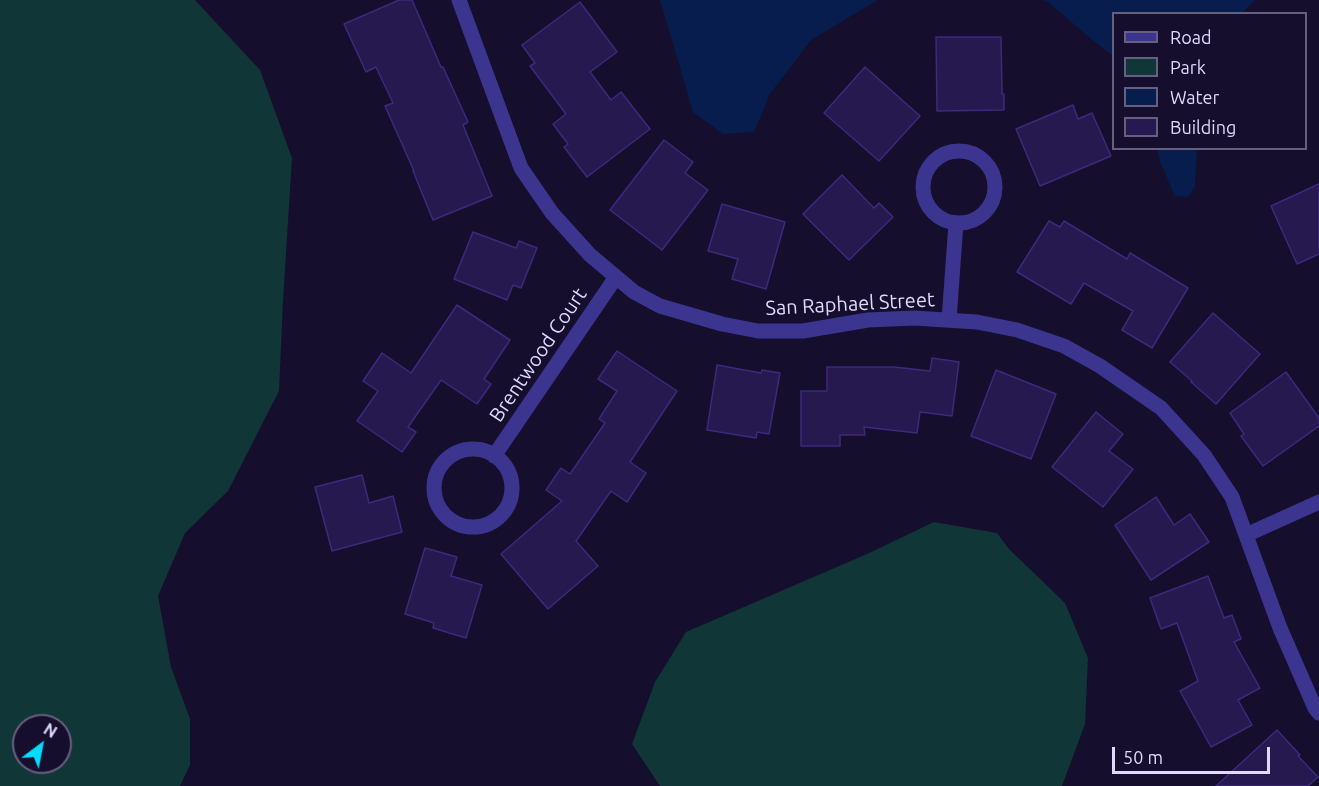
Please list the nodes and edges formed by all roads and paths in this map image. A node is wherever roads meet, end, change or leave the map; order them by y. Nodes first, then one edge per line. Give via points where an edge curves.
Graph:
1 (459, 0) edge
2 (956, 223) junction
3 (616, 277) junction
4 (949, 320) junction
5 (494, 456) junction
6 (1319, 502) edge
7 (1246, 535) junction
8 (1319, 713) edge

1 - 3 street, San Raphael Street via 521,168 552,213
2 - 2 street via 981,217 996,192 991,167 972,152 959,150 936,158 923,182 923,194 933,213
2 - 4 street
3 - 4 street, San Raphael Street via 660,306 758,331 803,331 868,320
3 - 5 street, Brentwood Court
4 - 7 street, San Raphael Street via 1017,330 1064,346 1161,408 1204,455 1233,497
5 - 5 street via 475,448 461,450 438,468 434,494 446,517 471,527 484,525 504,511 511,499 512,485 509,472
6 - 7 street
7 - 8 street, San Raphael Street via 1280,628

